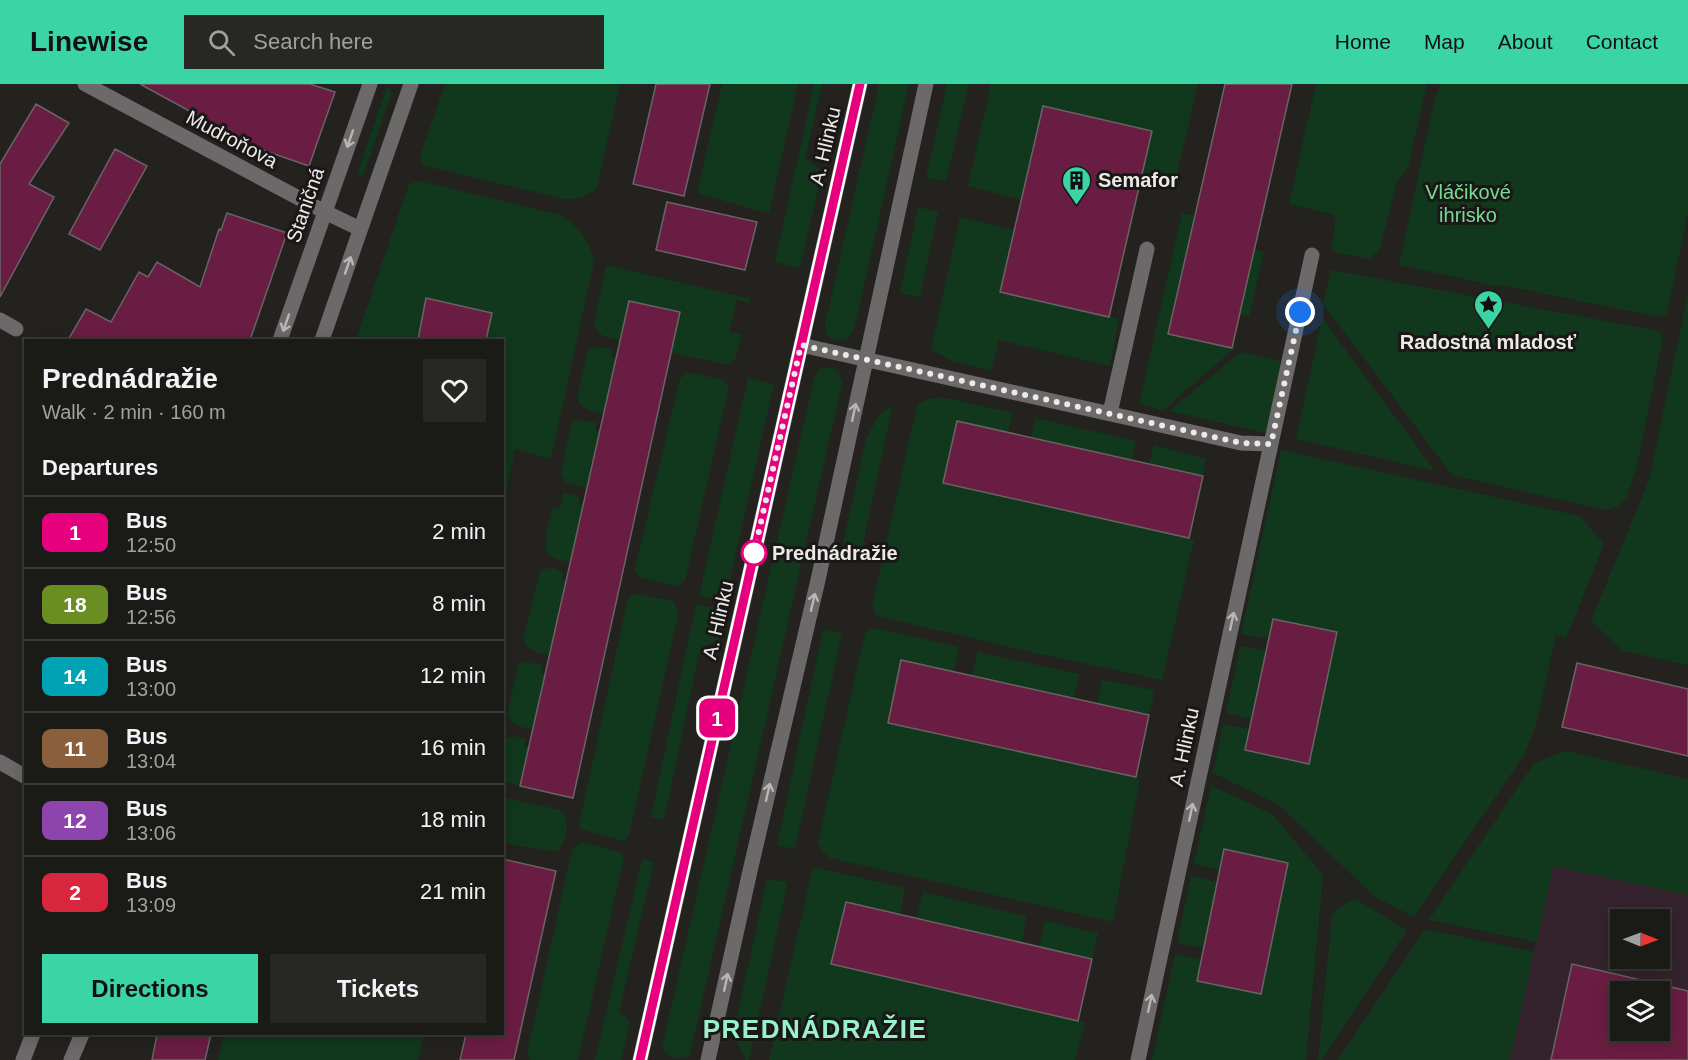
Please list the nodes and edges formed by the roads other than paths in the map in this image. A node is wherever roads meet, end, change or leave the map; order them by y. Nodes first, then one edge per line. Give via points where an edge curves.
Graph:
1 (85, 84) edge
2 (370, 84) edge
3 (411, 84) edge
4 (860, 84) edge
5 (926, 84) edge
6 (325, 212) junction
7 (360, 229) junction
8 (1147, 249) dead end
9 (1312, 255) dead end
10 (0, 320) edge
11 (16, 329) dead end
12 (280, 339) edge
13 (322, 339) edge
14 (801, 345) junction
15 (866, 358) junction
16 (1110, 413) junction
17 (1271, 444) junction
18 (0, 762) edge
19 (24, 776) edge
20 (33, 1035) edge
21 (82, 1035) edge
22 (23, 1060) edge
23 (71, 1060) edge
24 (640, 1060) edge
25 (708, 1060) edge
26 (1138, 1060) edge

1 - 6 street, Mudroňova
2 -> 6 street, Staničná
3 - 7 street
4 - 14 street, A. Hlinku
5 - 15 street
6 - 7 street, Mudroňova
6 -> 12 street, Staničná
13 -> 7 street
8 - 16 street
9 - 17 street, A. Hlinku
10 - 11 street
14 - 15 street
14 - 24 street, A. Hlinku
15 - 16 street
25 -> 15 street
16 - 17 street via 1241,443
26 -> 17 street, A. Hlinku
18 - 19 street
20 - 22 street
21 - 23 street

